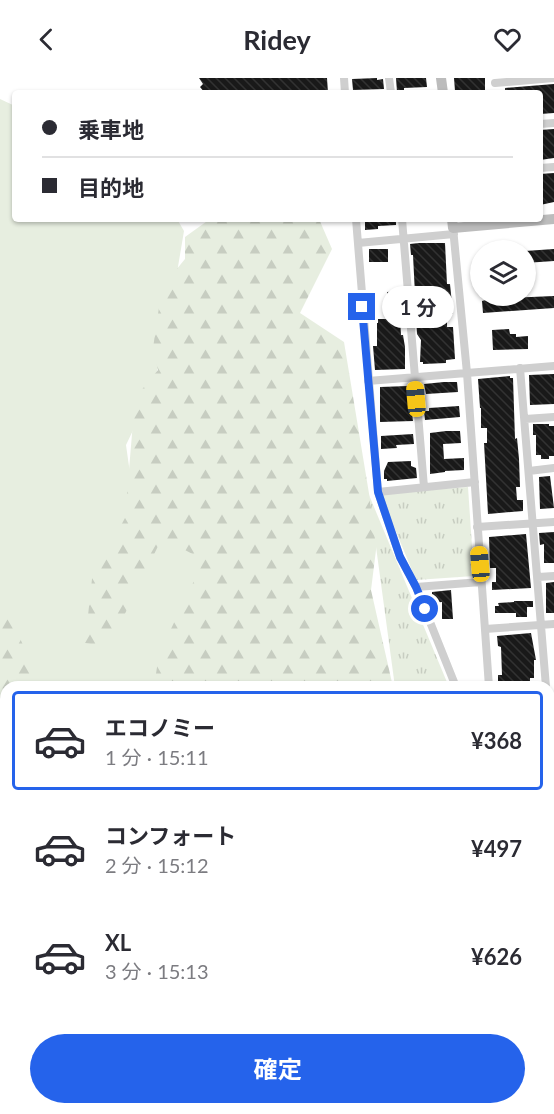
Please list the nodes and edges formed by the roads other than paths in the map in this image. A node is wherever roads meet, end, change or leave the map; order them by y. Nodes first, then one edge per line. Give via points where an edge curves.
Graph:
1 (554, 78) edge
2 (495, 80) edge
3 (356, 222) edge
4 (402, 222) edge
5 (497, 222) edge
6 (453, 227) edge
7 (403, 239) junction
8 (358, 243) junction
9 (554, 366) edge
10 (520, 368) junction
11 (467, 373) junction
12 (414, 377) junction
13 (368, 381) junction
14 (554, 417) edge
15 (525, 419) junction
16 (554, 468) edge
17 (529, 471) junction
18 (475, 483) junction
19 (424, 487) junction
20 (378, 492) junction
21 (554, 522) edge
22 (533, 525) junction
23 (477, 527) junction
24 (554, 576) edge
25 (538, 577) junction
26 (481, 582) junction
27 (416, 587) junction
28 (554, 624) edge
29 (541, 626) junction
30 (485, 629) junction
31 (454, 681) edge
32 (489, 681) edge
33 (546, 681) edge

1 - 2 street
3 - 8 street
4 - 7 street
5 - 6 street
6 - 7 street
6 - 11 street
7 - 8 street
7 - 12 street
8 - 13 street
9 - 10 street
10 - 11 street
10 - 15 street
11 - 12 street
11 - 18 street
12 - 13 street
12 - 19 street
13 - 20 street
14 - 15 street
15 - 17 street
16 - 17 street
17 - 22 street
18 - 19 street
18 - 23 street
19 - 20 street
20 - 27 street via 400,557
21 - 22 street
22 - 23 street
22 - 25 street
23 - 26 street
24 - 25 street
25 - 29 street
26 - 27 street
26 - 30 street
27 - 31 street
28 - 29 street
29 - 30 street
29 - 33 street
30 - 32 street

